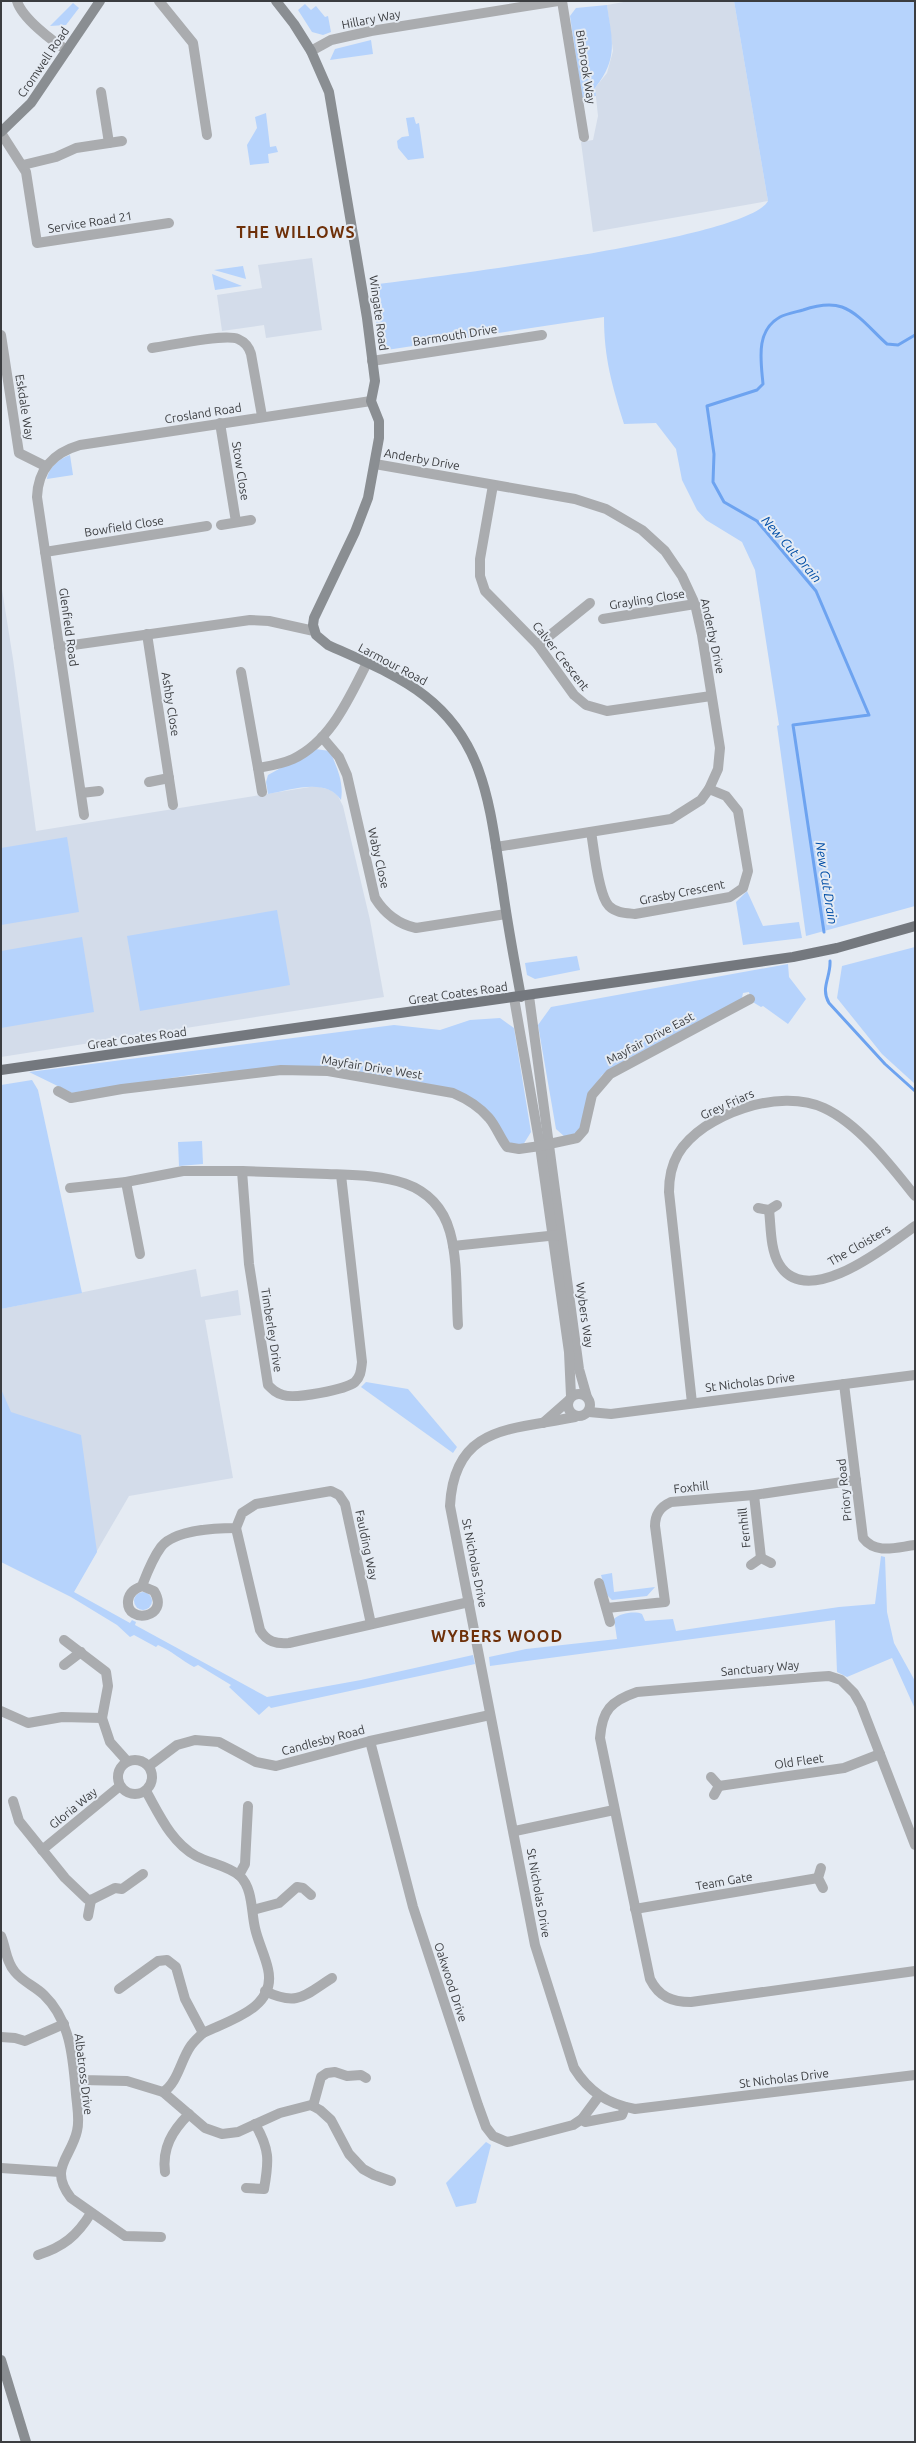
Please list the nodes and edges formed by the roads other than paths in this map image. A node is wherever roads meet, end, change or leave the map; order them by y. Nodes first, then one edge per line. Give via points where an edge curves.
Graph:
1 (17, 1) edge
2 (100, 1) edge
3 (159, 1) edge
4 (276, 1) edge
5 (558, 1) edge
6 (562, 1) edge
7 (67, 50) junction
8 (311, 51) junction
9 (100, 92) dead end
10 (1, 133) edge
11 (207, 135) dead end
12 (584, 137) dead end
13 (122, 141) dead end
14 (109, 143) junction
15 (23, 165) junction
16 (169, 223) dead end
17 (542, 335) dead end
18 (1, 336) edge
19 (152, 348) dead end
20 (372, 361) junction
21 (371, 401) junction
22 (262, 416) junction
23 (220, 423) junction
24 (375, 464) junction
25 (45, 466) junction
26 (492, 485) junction
27 (251, 520) dead end
28 (236, 522) junction
29 (221, 525) dead end
30 (207, 526) dead end
31 (45, 552) junction
32 (590, 603) dead end
33 (695, 604) junction
34 (603, 619) dead end
35 (314, 631) junction
36 (147, 634) junction
37 (538, 645) junction
38 (59, 647) junction
39 (367, 663) junction
40 (241, 672) dead end
41 (712, 696) junction
42 (322, 737) junction
43 (258, 768) junction
44 (169, 778) junction
45 (149, 782) dead end
46 (709, 789) junction
47 (99, 791) dead end
48 (262, 792) dead end
49 (80, 793) junction
50 (173, 805) dead end
51 (84, 815) dead end
52 (591, 832) junction
53 (496, 847) junction
54 (506, 914) junction
55 (915, 926) edge
56 (521, 997) junction
57 (750, 999) dead end
58 (1, 1070) edge
59 (58, 1091) dead end
60 (545, 1145) junction
61 (242, 1171) junction
62 (341, 1174) junction
63 (126, 1182) junction
64 (70, 1188) dead end
65 (915, 1196) edge
66 (758, 1208) dead end
67 (915, 1226) edge
68 (557, 1235) junction
69 (453, 1246) junction
70 (140, 1254) dead end
71 (458, 1326) dead end
72 (915, 1375) edge
73 (844, 1384) junction
74 (587, 1397) junction
75 (570, 1398) junction
76 (692, 1403) junction
77 (589, 1412) junction
78 (575, 1417) junction
79 (543, 1423) junction
80 (856, 1480) junction
81 (754, 1495) junction
82 (236, 1528) junction
83 (915, 1545) edge
84 (761, 1558) junction
85 (771, 1563) dead end
86 (752, 1565) dead end
87 (599, 1583) dead end
88 (142, 1586) dead end
89 (469, 1602) junction
90 (607, 1608) junction
91 (610, 1622) dead end
92 (371, 1624) junction
93 (64, 1640) dead end
94 (81, 1652) junction
95 (64, 1665) dead end
96 (1, 1712) edge
97 (490, 1714) junction
98 (102, 1718) junction
99 (370, 1741) junction
100 (880, 1754) junction
101 (127, 1761) junction
102 (149, 1766) junction
103 (712, 1777) dead end
104 (120, 1786) junction
105 (719, 1786) junction
106 (146, 1791) junction
107 (714, 1796) dead end
108 (13, 1801) dead end
109 (248, 1806) dead end
110 (614, 1810) junction
111 (515, 1831) junction
112 (915, 1845) edge
113 (42, 1850) junction
114 (143, 1874) dead end
115 (239, 1875) junction
116 (823, 1888) dead end
117 (311, 1895) dead end
118 (91, 1900) junction
119 (635, 1909) junction
120 (252, 1910) junction
121 (88, 1916) dead end
122 (1, 1936) edge
123 (915, 1971) edge
124 (332, 1978) dead end
125 (119, 1989) dead end
126 (265, 1991) junction
127 (64, 2024) junction
128 (203, 2033) junction
129 (1, 2037) edge
130 (74, 2070) junction
131 (915, 2075) edge
132 (366, 2078) dead end
133 (163, 2092) junction
134 (599, 2096) junction
135 (313, 2106) junction
136 (625, 2107) junction
137 (189, 2114) junction
138 (582, 2120) junction
139 (255, 2124) junction
140 (1, 2168) edge
141 (60, 2172) junction
142 (165, 2172) dead end
143 (391, 2181) dead end
144 (246, 2188) dead end
145 (91, 2213) junction
146 (161, 2237) dead end
147 (38, 2255) dead end
148 (1, 2360) edge
149 (26, 2442) edge

1 - 7 street via 20,9 32,22
2 - 7 street, Cromwell Road
3 - 11 street via 193,43
4 - 8 street, Wingate Road
5 - 8 street, Hillary Way via 371,31 331,40
6 - 12 street, Binbrook Way
7 - 10 street, Cromwell Road via 31,103
8 - 20 street, Wingate Road via 329,92
9 - 14 street
10 - 15 street, Service Road 21
13 - 14 street
14 - 15 street via 76,148 60,156
15 - 16 street, Service Road 21 via 37,243
17 - 20 street, Barmouth Drive
18 - 25 street, Eskdale Way via 19,453
19 - 22 street via 231,337 238,339 249,348
20 - 21 street, Wingate Road via 374,381
21 - 22 street, Crosland Road
21 - 24 street via 379,421
22 - 23 street, Crosland Road
23 - 25 street, Crosland Road via 80,445 54,456
23 - 28 street, Stow Close
24 - 26 street, Anderby Drive
24 - 35 street via 362,513 317,610
25 - 31 street, Glenfield Road via 37,497
26 - 33 street, Anderby Drive via 581,500 626,519 665,551 682,576
26 - 37 street, Calver Crescent via 480,559 480,576 487,594
27 - 28 street
28 - 29 street
30 - 31 street, Bowfield Close
31 - 38 street, Glenfield Road
32 - 37 street
33 - 34 street, Grayling Close
33 - 41 street, Anderby Drive
35 - 36 street via 259,619
35 - 39 street, Larmour Road via 328,645
36 - 38 street
36 - 44 street, Ashby Close
37 - 41 street, Calver Crescent via 574,695 593,708 617,710
38 - 49 street, Glenfield Road
39 - 42 street via 335,721
39 - 53 street, Larmour Road via 426,696 461,734 477,763 487,791
40 - 43 street
41 - 46 street, Anderby Drive via 720,759
42 - 43 street via 293,759
42 - 54 street, Waby Close via 339,757 347,775 375,898 381,908 403,925 416,928
43 - 48 street
44 - 45 street
44 - 50 street, Ashby Close
46 - 52 street, Anderby Drive via 693,808 671,819
46 - 52 street, Grasby Crescent via 726,796 738,811 748,870 743,888 730,897 635,914 620,912 608,905 602,893
47 - 49 street
49 - 51 street, Glenfield Road
52 - 53 street, Anderby Drive
53 - 54 street, Larmour Road
54 - 56 street, Larmour Road
55 - 56 main road, Great Coates Road via 837,948 793,957
56 - 58 main road, Great Coates Road
56 - 60 street, Wybers Way
56 - 60 street, Wybers Way
57 - 60 street, Mayfair Drive East via 610,1074 592,1095 584,1130 577,1138
59 - 60 street, Mayfair Drive West via 71,1098 122,1089 281,1070 328,1071 454,1092 472,1101 490,1118 507,1147
60 - 68 street, Wybers Way
61 - 62 street
61 - 62 street, Timberley Drive via 249,1264 268,1385 284,1396 347,1387 356,1381 361,1372
61 - 63 street via 183,1171
62 - 69 street via 371,1174 392,1178 415,1188 431,1199 444,1216
63 - 64 street
63 - 70 street
65 - 76 street, Grey Friars via 850,1125 832,1112 813,1104 788,1100 761,1102 707,1126 692,1137 672,1167 669,1192
66 - 67 street, The Cloisters via 773,1207 775,1254 780,1264 788,1274 808,1281 844,1272
68 - 69 street
68 - 74 street, Wybers Way
68 - 75 street, Wybers Way via 569,1352
69 - 71 street
72 - 73 street, St Nicholas Drive
73 - 76 street, St Nicholas Drive
73 - 80 street, Priory Road
74 - 75 street via 580,1394
74 - 77 street via 590,1404
75 - 78 street via 568,1410
75 - 79 street
76 - 77 street, St Nicholas Drive via 611,1414
77 - 78 street
78 - 79 street, St Nicholas Drive
79 - 89 street, St Nicholas Drive via 502,1430 487,1436 466,1453 454,1475 450,1506
80 - 81 street, Foxhill
80 - 83 street, Priory Road via 862,1532 867,1543 878,1549
81 - 84 street, Fernhill
81 - 90 street, Foxhill via 671,1502 663,1505 655,1518 655,1526 666,1602
82 - 88 street via 217,1528 166,1542 149,1568
82 - 92 street via 257,1622 263,1636 271,1642 284,1644
82 - 92 street, Faulding Way via 242,1513 256,1504 325,1491 339,1495 345,1504
84 - 85 street, Fernhill
84 - 86 street, Fernhill
87 - 90 street
89 - 92 street
89 - 97 street, St Nicholas Drive
90 - 91 street
93 - 94 street
94 - 95 street
94 - 98 street via 101,1667 108,1678
96 - 98 street via 28,1723 62,1717
97 - 99 street, Candlesby Road
97 - 111 street, St Nicholas Drive
98 - 101 street via 110,1742
99 - 102 street, Candlesby Road via 276,1766 256,1762 218,1742 194,1740 177,1745
99 - 138 street, Oakwood Drive via 413,1907 486,2127 497,2138 512,2141 573,2125
100 - 105 street, Old Fleet via 844,1768
100 - 110 street, Sanctuary Way via 861,1705 845,1682 835,1678 814,1677 637,1692 619,1698 607,1709 601,1722 600,1738
100 - 112 street, Sanctuary Way
101 - 102 street via 139,1760
101 - 104 street via 119,1770
102 - 106 street via 152,1778
103 - 105 street
104 - 106 street via 125,1792 133,1794
104 - 113 street, Gloria Way
105 - 107 street
106 - 115 street via 168,1829 180,1844 196,1856
108 - 113 street via 19,1822
109 - 115 street via 245,1864
110 - 111 street
110 - 119 street, Sanctuary Way
111 - 134 street, St Nicholas Drive via 540,1965 574,2068 583,2083
113 - 118 street via 76,1890
114 - 118 street via 122,1889 115,1888
115 - 120 street via 248,1890
116 - 119 street, Team Gate via 819,1873
117 - 120 street via 303,1888 297,1887 279,1903
118 - 121 street
119 - 123 street, Sanctuary Way via 650,1979 661,1994 674,2001 692,2002
120 - 126 street via 268,1970
122 - 127 street, Albatross Drive via 9,1963 15,1972 43,1994
124 - 126 street via 292,2000
125 - 128 street via 158,1961 167,1960 176,1967 185,1999
126 - 128 street via 260,2002 251,2011
127 - 129 street, Albatross Drive via 25,2041
127 - 130 street, Albatross Drive
128 - 133 street via 190,2047 171,2085
130 - 133 street via 82,2080 107,2078
130 - 141 street, Albatross Drive via 77,2130
131 - 136 street, St Nicholas Drive via 664,2106 635,2109
132 - 135 street via 327,2072 321,2077
133 - 137 street
134 - 136 street, St Nicholas Drive
134 - 138 street
135 - 139 street via 308,2105 280,2113
135 - 143 street via 331,2120 349,2154 363,2169 374,2176
136 - 138 street, Oakwood Drive via 622,2115 585,2122
137 - 139 street via 205,2128 222,2134 238,2132
137 - 142 street via 178,2124 166,2148
139 - 144 street via 267,2149 269,2163 264,2189
140 - 141 street
141 - 145 street via 65,2191
145 - 146 street via 125,2236
145 - 147 street via 70,2241
148 - 149 street

